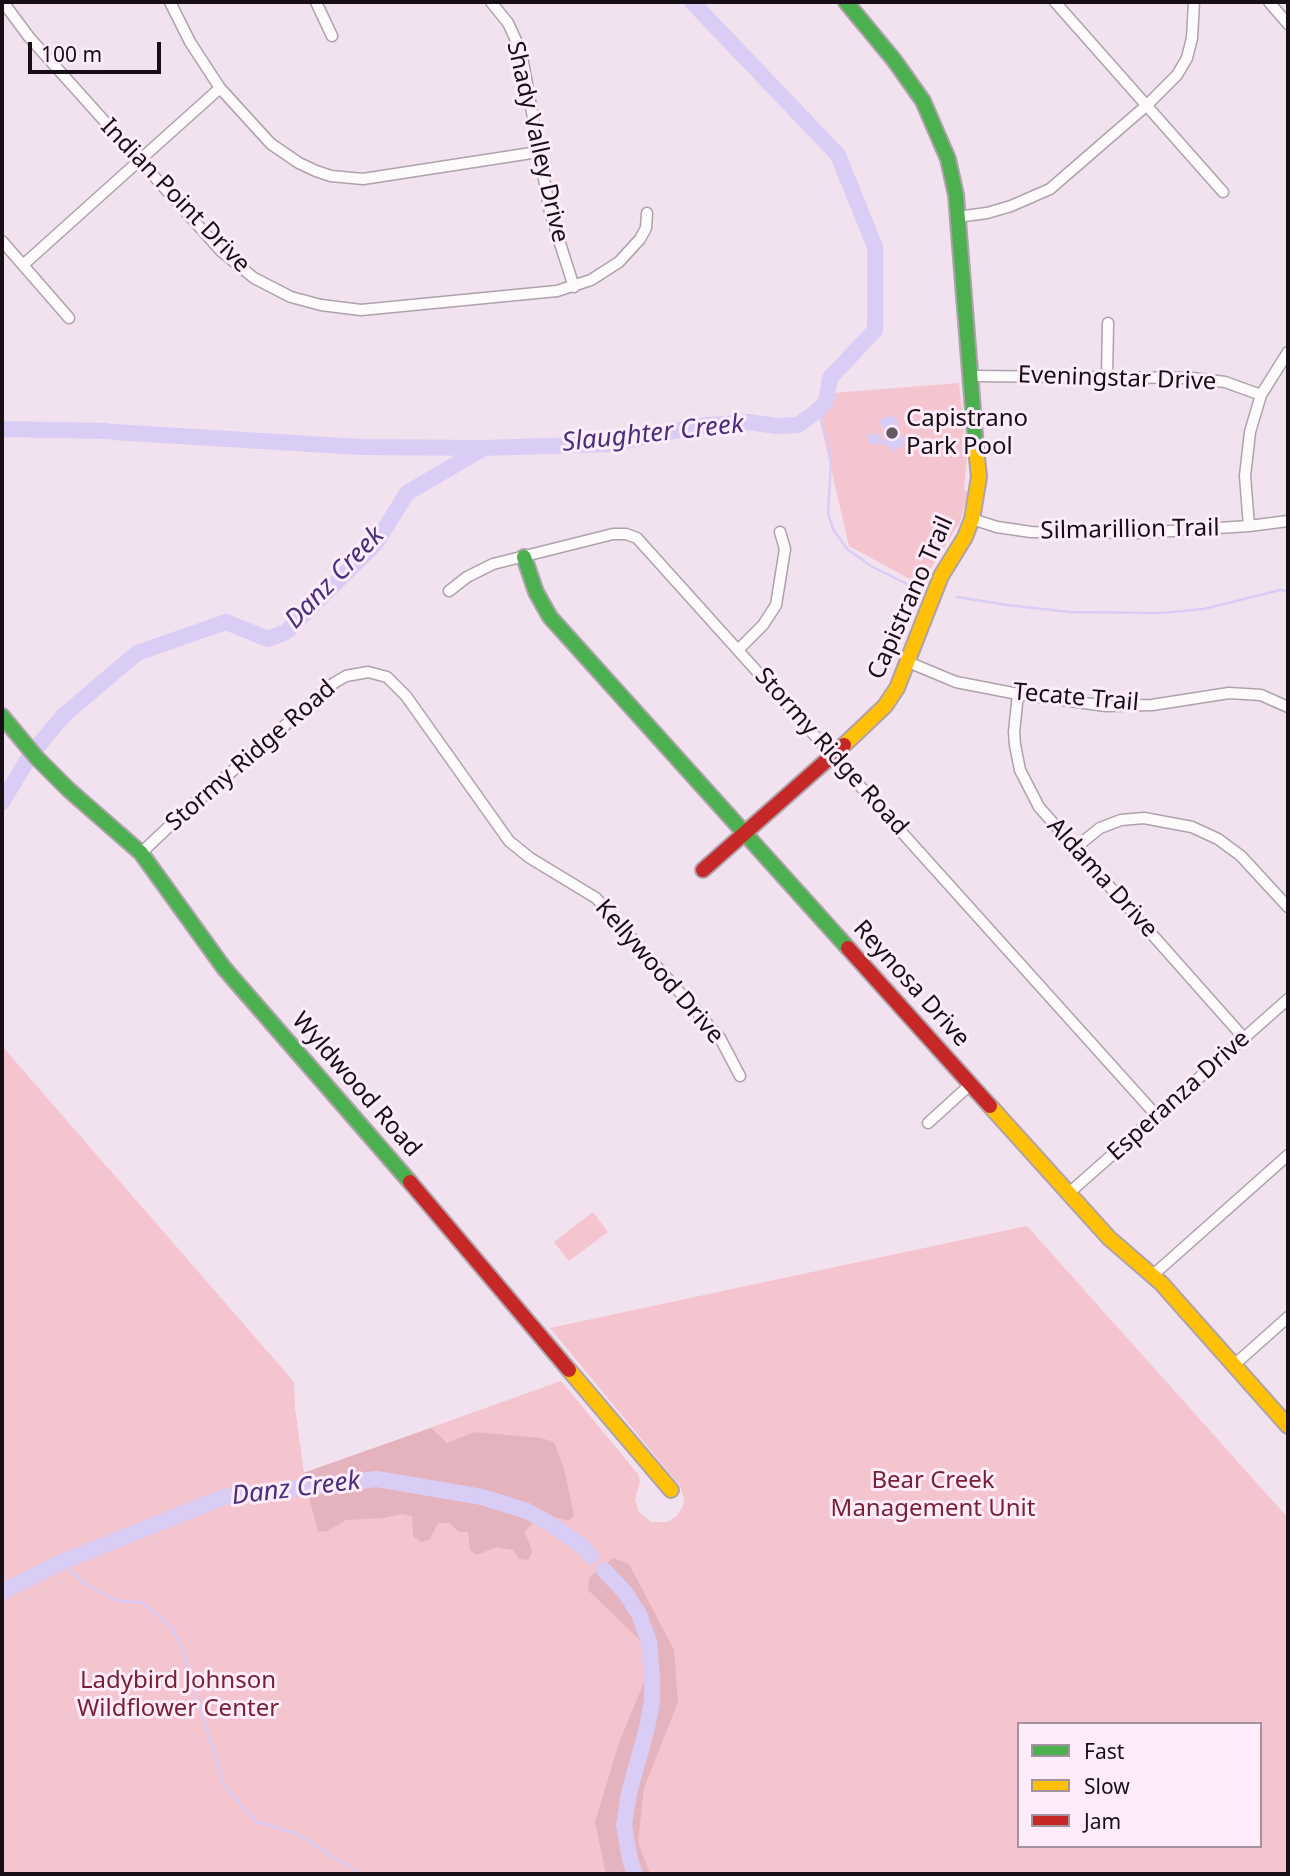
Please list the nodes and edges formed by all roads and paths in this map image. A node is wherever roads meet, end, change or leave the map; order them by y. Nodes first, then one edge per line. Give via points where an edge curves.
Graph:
1 (4, 2) edge
2 (170, 2) edge
3 (316, 2) edge
4 (491, 2) edge
5 (846, 2) edge
6 (1055, 2) edge
7 (1194, 2) edge
8 (1269, 2) edge
9 (1288, 24) edge
10 (332, 36) dead end
11 (220, 89) junction
12 (1147, 105) junction
13 (538, 152) junction
14 (139, 161) junction
15 (1223, 192) dead end
16 (647, 212) dead end
17 (957, 216) junction
18 (2, 240) edge
19 (23, 265) junction
20 (574, 287) junction
21 (69, 318) dead end
22 (1108, 323) dead end
23 (1288, 352) edge
24 (970, 376) junction
25 (1107, 376) junction
26 (1261, 395) junction
27 (972, 519) junction
28 (1288, 521) edge
29 (1249, 526) junction
30 (780, 532) dead end
31 (524, 556) junction
32 (450, 590) dead end
33 (738, 650) junction
34 (908, 662) junction
35 (368, 672) joint
36 (1017, 694) junction
37 (1288, 707) edge
38 (2, 716) edge
39 (833, 754) junction
40 (744, 834) junction
41 (1075, 848) junction
42 (141, 853) junction
43 (703, 870) dead end
44 (1288, 907) edge
45 (1288, 999) edge
46 (1244, 1038) junction
47 (740, 1076) dead end
48 (971, 1084) junction
49 (1157, 1116) junction
50 (928, 1123) dead end
51 (1288, 1155) edge
52 (1069, 1193) junction
53 (1153, 1275) junction
54 (1288, 1317) edge
55 (1234, 1365) junction
56 (1288, 1426) edge
57 (671, 1490) dead end

1 - 14 street, Indian Point Drive via 29,37
2 - 11 street
3 - 10 street
4 - 13 street, Shady Valley Drive via 508,23 521,51
5 - 17 street, Capistrano Trail via 911,82 933,120 948,159
6 - 12 street
7 - 12 street via 1187,58
8 - 9 street
11 - 13 street via 283,153 331,176 388,176
11 - 14 street
12 - 15 street
12 - 17 street via 1050,189 1023,203
13 - 20 street, Shady Valley Drive via 550,212
14 - 19 street
14 - 20 street, Indian Point Drive via 238,266 272,288 307,302 361,310
16 - 20 street, Indian Point Drive via 646,228 629,253 605,272
17 - 24 street, Capistrano Trail
18 - 19 street
19 - 21 street
22 - 25 street
23 - 26 street
24 - 25 street, Eveningstar Drive
24 - 27 street, Capistrano Trail via 979,477
25 - 26 street, Eveningstar Drive via 1214,379
26 - 29 street via 1247,456
27 - 29 street, Silmarillion Trail via 1031,532 1141,533
27 - 34 street, Capistrano Trail via 941,576
28 - 29 street, Silmarillion Trail
30 - 33 street via 785,548 776,605
31 - 32 street, Stormy Ridge Road via 482,568
31 - 33 street, Stormy Ridge Road via 613,534 631,535
31 - 40 street, Reynosa Drive via 550,617
33 - 39 street, Stormy Ridge Road
34 - 36 street, Tecate Trail via 956,682
34 - 39 street, Capistrano Trail via 885,706
35 - 42 street, Stormy Ridge Road via 334,683
35 - 47 street, Kellywood Drive via 387,677 405,696 509,841 586,890 626,930 720,1038
36 - 37 street, Tecate Trail via 1106,706 1243,694 1261,695
36 - 41 street, Aldama Drive via 1014,732 1020,770 1039,807
38 - 42 street, Wyldwood Road via 61,782
39 - 40 street, Capistrano Trail
39 - 49 street, Stormy Ridge Road
40 - 43 street, Capistrano Trail
40 - 48 street, Reynosa Drive
41 - 44 street via 1100,828 1121,820 1144,818 1192,827 1241,856
41 - 46 street, Aldama Drive
42 - 57 street, Wyldwood Road via 224,968
45 - 46 street, Esperanza Drive
46 - 49 street, Esperanza Drive
48 - 50 street
48 - 52 street, Reynosa Drive
49 - 52 street, Esperanza Drive
51 - 53 street
52 - 53 street, Reynosa Drive via 1115,1245
53 - 55 street, Reynosa Drive
54 - 55 street
55 - 56 street, Reynosa Drive

